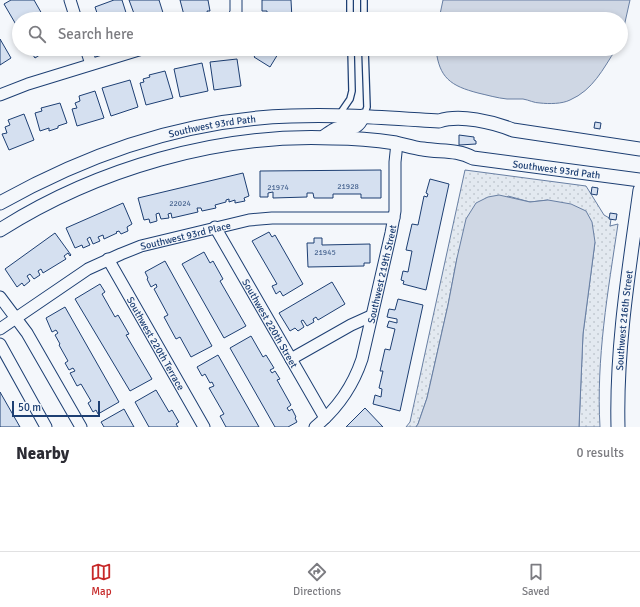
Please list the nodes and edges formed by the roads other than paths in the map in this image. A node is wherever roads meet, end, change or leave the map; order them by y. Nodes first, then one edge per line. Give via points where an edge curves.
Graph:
1 (70, 0) edge
2 (236, 0) edge
3 (350, 0) edge
4 (364, 0) edge
5 (74, 12) edge
6 (236, 12) edge
7 (350, 12) edge
8 (364, 12) edge
9 (88, 56) edge
10 (118, 56) edge
11 (351, 56) edge
12 (365, 56) edge
13 (91, 64) junction
14 (0, 95) edge
15 (338, 115) junction
16 (364, 116) junction
17 (323, 137) junction
18 (397, 143) junction
19 (640, 149) edge
20 (640, 180) edge
21 (640, 190) edge
22 (0, 203) edge
23 (394, 218) junction
24 (215, 227) junction
25 (0, 230) edge
26 (108, 259) junction
27 (0, 298) edge
28 (371, 316) junction
29 (15, 318) junction
30 (0, 329) edge
31 (0, 344) edge
32 (291, 359) junction
33 (325, 418) junction
34 (46, 427) edge
35 (81, 427) edge
36 (204, 427) edge
37 (315, 427) edge
38 (618, 427) edge

1 - 5 street
2 - 6 street
3 - 7 lane
4 - 8 lane
9 - 13 street
10 - 13 street
11 - 15 lane via 352,91 350,99
12 - 16 lane via 367,107
13 - 14 street
15 - 16 street, Southwest 93rd Path
15 - 22 street, Southwest 93rd Path via 247,119 162,135 76,165
16 - 17 street via 360,124 336,129
16 - 19 street, Southwest 93rd Path via 439,121 450,117 494,122 513,130
17 - 18 street, Southwest 93rd Path
17 - 25 street, Southwest 93rd Path via 248,142 164,158 82,187
18 - 20 street, Southwest 93rd Path via 423,149 434,156 464,160 473,158
18 - 23 street, Southwest 219th Street
21 - 38 street, Southwest 216th Street via 622,333
23 - 24 street, Southwest 93rd Place via 272,218
23 - 28 street, Southwest 219th Street
24 - 26 street, Southwest 93rd Place via 141,246
24 - 32 street, Southwest 220th Street
26 - 29 street, Southwest 93rd Place via 75,277
26 - 36 street, Southwest 220th Terrace
27 - 29 street
28 - 32 street
28 - 33 street, Southwest 219th Street via 360,365 352,383
29 - 30 street, Southwest 93rd Place
29 - 35 street
31 - 34 street
32 - 33 street, Southwest 220th Street
33 - 37 street, Southwest 219th Street

